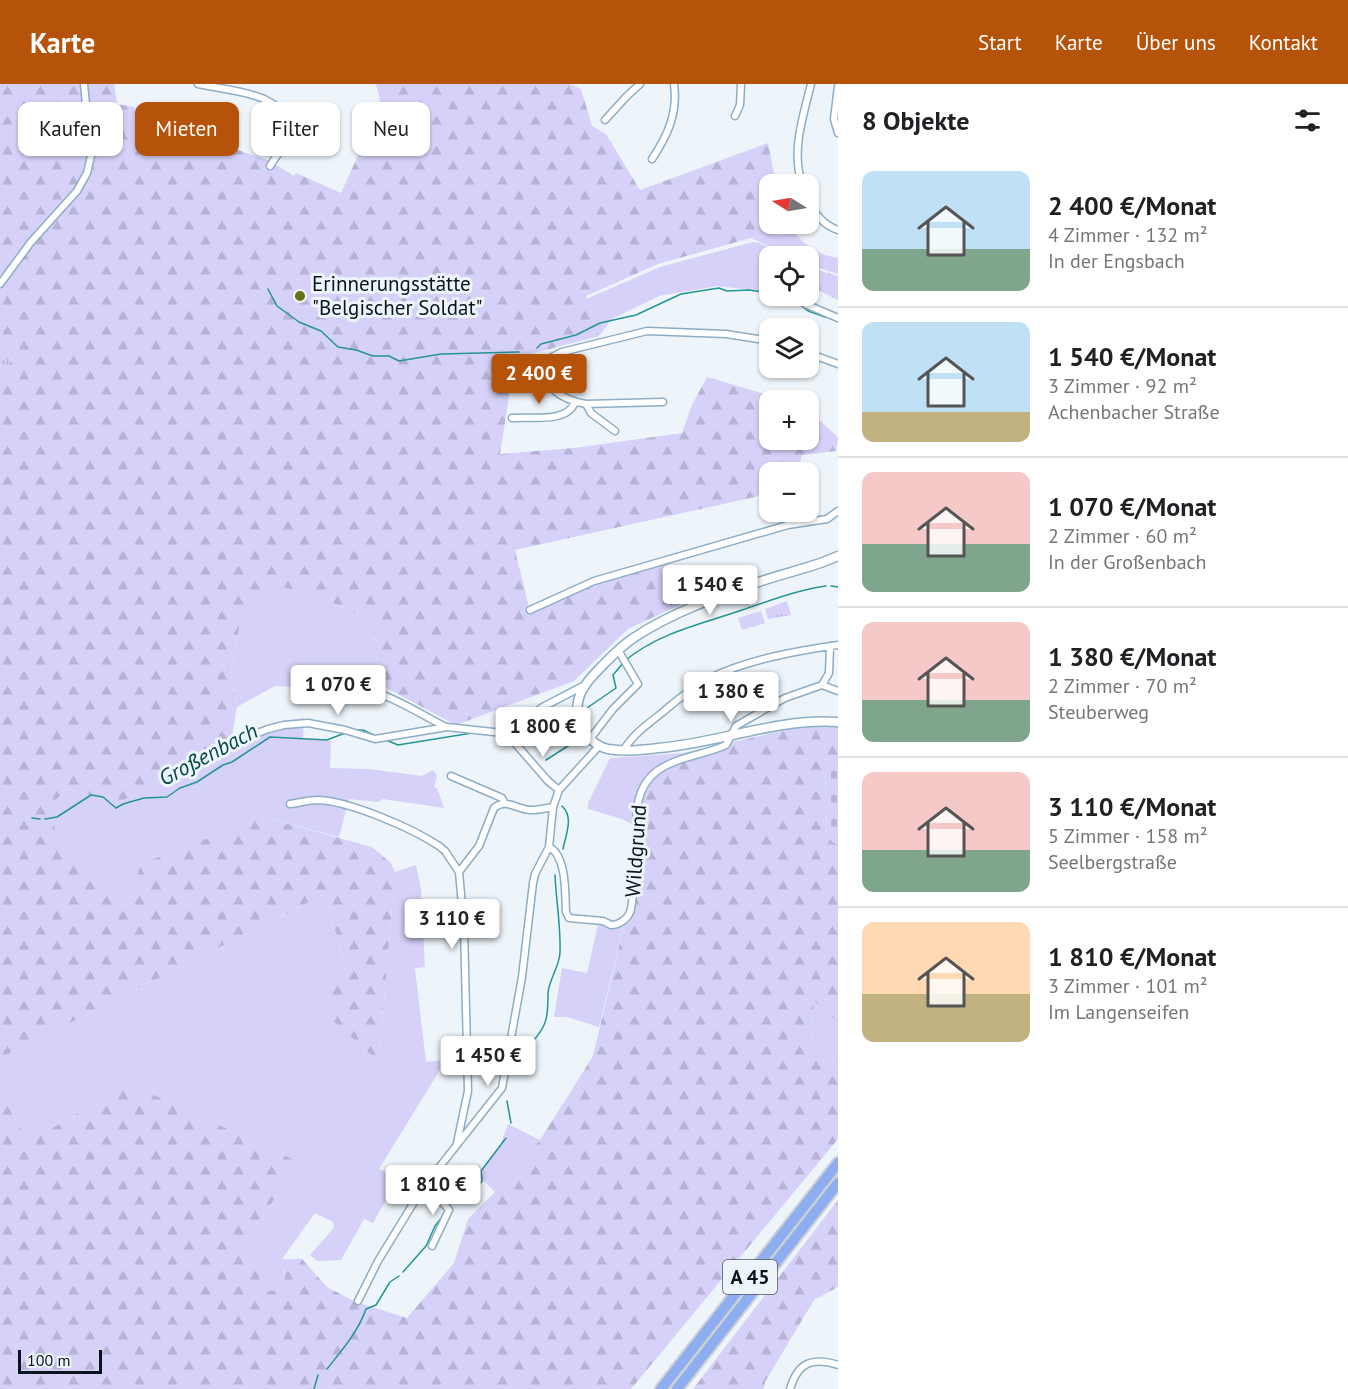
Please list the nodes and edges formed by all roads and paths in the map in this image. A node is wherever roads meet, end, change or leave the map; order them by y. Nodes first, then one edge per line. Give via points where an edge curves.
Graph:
1 (84, 84) edge
2 (198, 84) edge
3 (246, 84) edge
4 (640, 84) edge
5 (674, 84) edge
6 (741, 84) edge
7 (812, 84) edge
8 (838, 86) edge
9 (243, 91) junction
10 (735, 116) dead end
11 (605, 120) dead end
12 (838, 133) edge
13 (652, 159) dead end
14 (270, 166) dead end
15 (801, 174) edge
16 (819, 218) edge
17 (838, 230) edge
18 (0, 284) edge
19 (810, 306) edge
20 (838, 318) edge
21 (759, 339) edge
22 (819, 357) edge
23 (838, 364) edge
24 (575, 402) junction
25 (663, 402) dead end
26 (586, 404) junction
27 (512, 418) dead end
28 (615, 431) dead end
29 (838, 511) edge
30 (838, 556) edge
31 (530, 610) dead end
32 (838, 645) edge
33 (830, 646) junction
34 (618, 650) junction
35 (822, 685) junction
36 (583, 686) junction
37 (327, 687) dead end
38 (838, 691) edge
39 (838, 722) edge
40 (447, 727) junction
41 (512, 734) junction
42 (731, 737) junction
43 (590, 739) junction
44 (237, 741) dead end
45 (599, 746) junction
46 (623, 751) junction
47 (451, 776) dead end
48 (559, 790) junction
49 (504, 802) junction
50 (290, 804) dead end
51 (553, 807) junction
52 (549, 847) junction
53 (459, 872) junction
54 (457, 1145) junction
55 (838, 1164) edge
56 (838, 1183) edge
57 (422, 1189) junction
58 (432, 1246) dead end
59 (358, 1301) dead end
60 (838, 1365) edge
61 (661, 1389) edge
62 (677, 1389) edge
63 (790, 1389) edge

1 - 18 street via 90,165 64,207 31,242
2 - 9 street
3 - 9 street
4 - 11 street
5 - 13 street via 674,116
6 - 10 street
7 - 15 street via 799,126
8 - 12 street via 834,119
9 - 14 street via 300,120
16 - 17 street
19 - 20 street
21 - 24 street via 647,331 562,352 544,366 544,377 549,387
22 - 23 street
24 - 26 street
24 - 27 street via 572,410 563,415
25 - 26 street
26 - 28 street via 591,413
29 - 31 street via 827,519 788,525 594,581
30 - 34 main road via 676,615
32 - 33 street
33 - 35 street via 829,673
33 - 46 street via 760,660 710,678 632,737
34 - 36 main road
34 - 43 street via 638,684
35 - 38 street
35 - 42 street via 785,698 736,726
36 - 41 street via 541,708
36 - 43 main road via 578,716
37 - 40 street via 368,689
39 - 42 main road via 783,723
40 - 41 street
40 - 44 street via 375,739 327,726 294,723
41 - 48 street via 514,742
42 - 46 main road
42 - 52 street, Wildgrund via 726,745 672,762 657,771 642,788 637,809 637,864 631,909 622,921 611,925 568,918 561,858
43 - 45 main road
45 - 46 main road
45 - 48 street
47 - 49 street
48 - 51 street
49 - 51 street via 530,810
49 - 53 street via 494,808 479,846
50 - 53 street via 318,800 338,803 386,819 439,846
51 - 52 street
52 - 54 street via 533,883 522,978 502,1088
53 - 54 street via 468,1091
54 - 57 street
55 - 61 highway, A 45
56 - 62 highway, A 45
57 - 58 street via 449,1210
57 - 59 street
60 - 63 street via 815,1360 805,1364

